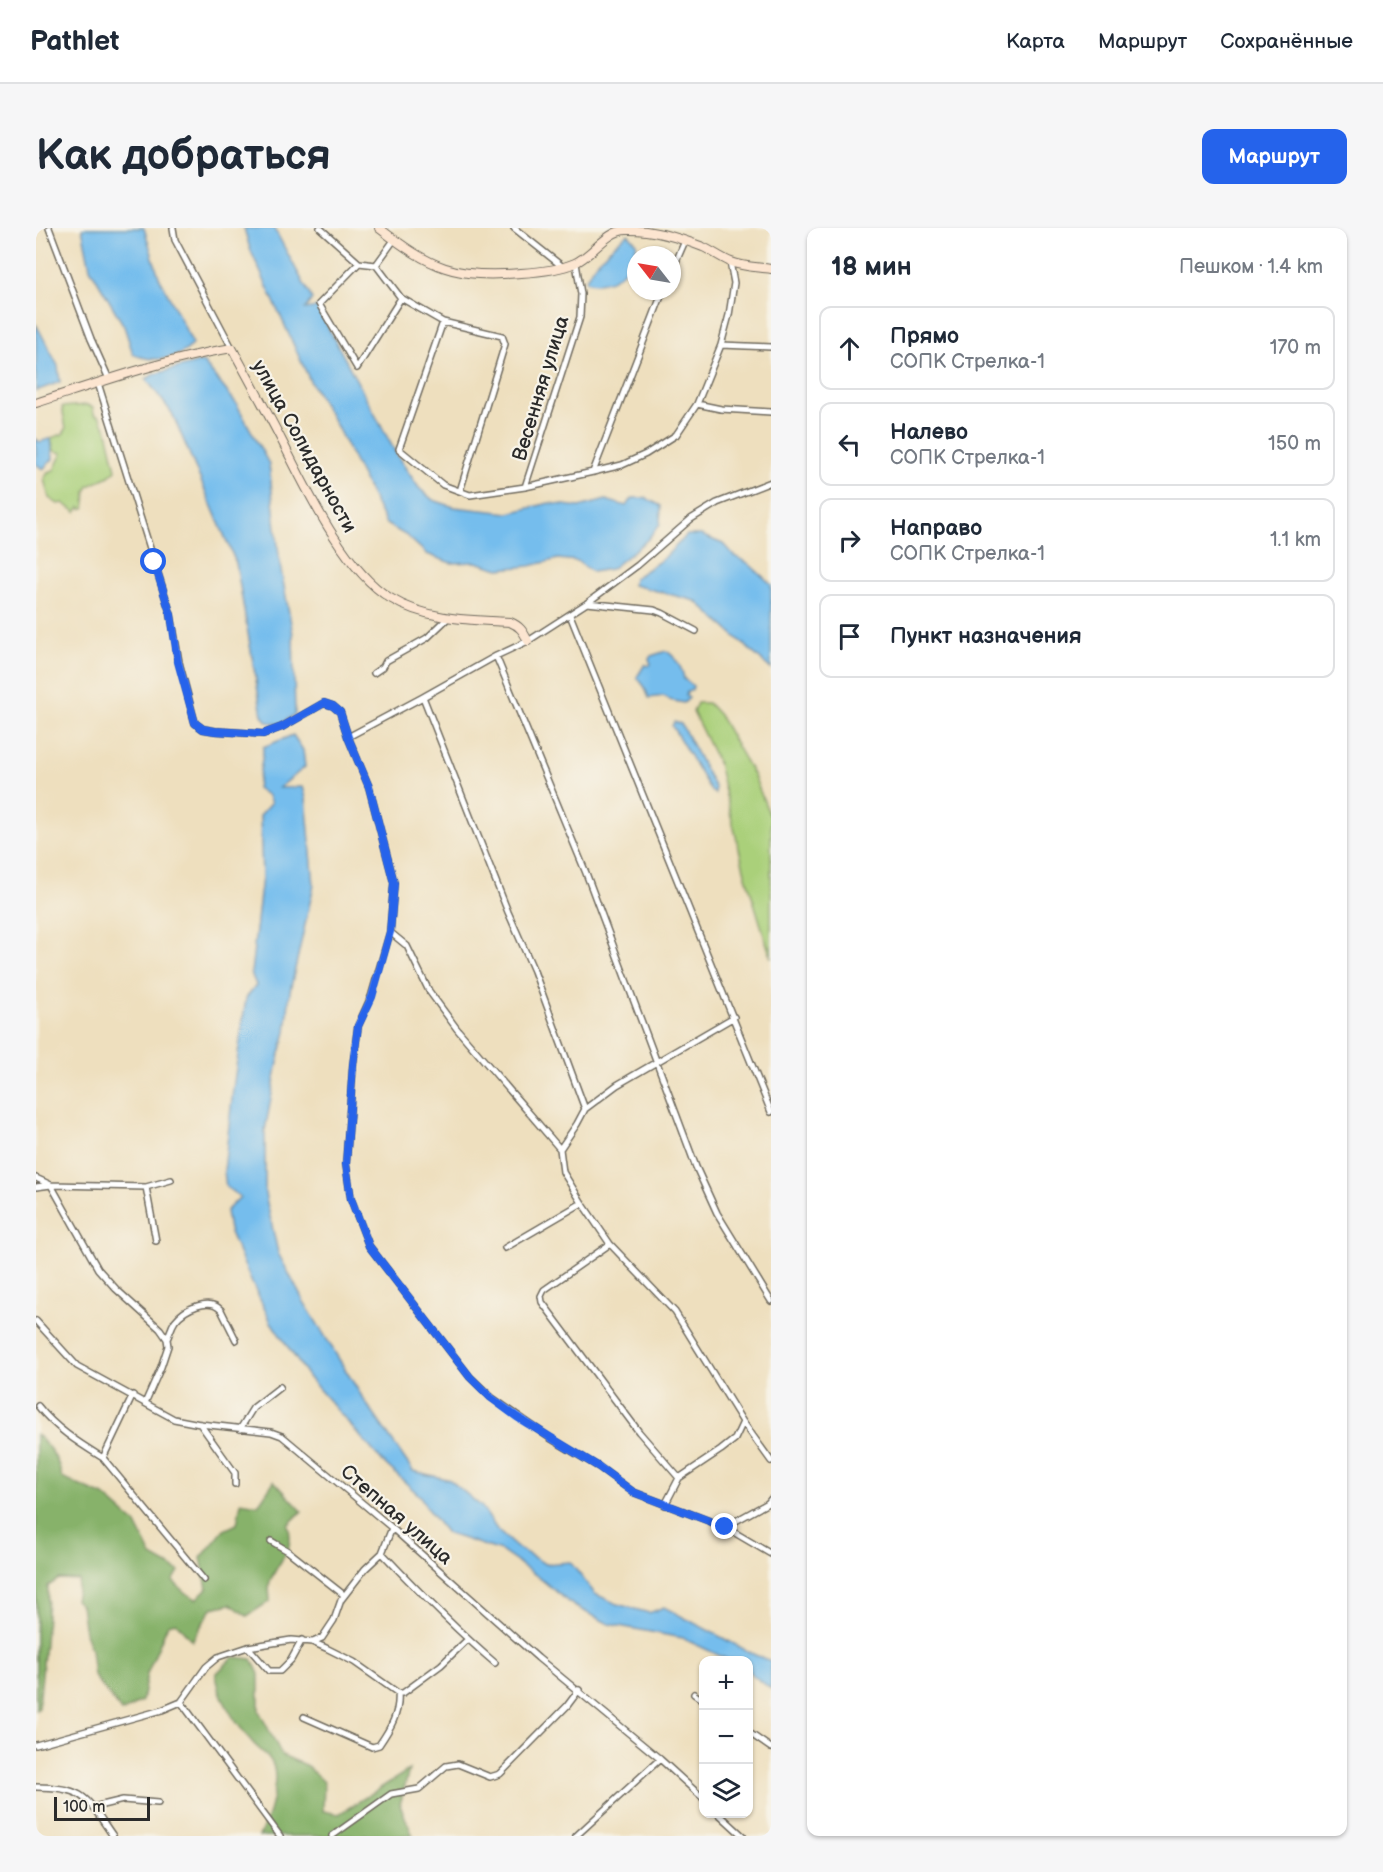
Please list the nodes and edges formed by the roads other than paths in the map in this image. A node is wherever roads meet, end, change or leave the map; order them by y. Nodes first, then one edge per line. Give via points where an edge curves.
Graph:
1 (49, 228) edge
2 (173, 228) edge
3 (320, 228) edge
4 (379, 228) edge
5 (514, 228) edge
6 (619, 229) edge
7 (394, 240) junction
8 (685, 241) junction
9 (681, 250) edge
10 (730, 262) junction
11 (360, 263) junction
12 (576, 263) junction
13 (376, 265) junction
14 (563, 267) junction
15 (771, 269) edge
16 (401, 298) junction
17 (660, 300) edge
18 (443, 322) junction
19 (721, 345) junction
20 (771, 346) edge
21 (232, 348) junction
22 (109, 379) junction
23 (98, 383) junction
24 (36, 403) edge
25 (697, 404) junction
26 (771, 412) edge
27 (593, 472) junction
28 (771, 482) edge
29 (525, 487) junction
30 (460, 491) junction
31 (587, 603) junction
32 (570, 615) junction
33 (448, 618) junction
34 (696, 631) dead end
35 (528, 641) junction
36 (496, 656) junction
37 (374, 673) dead end
38 (423, 697) junction
39 (348, 737) junction
40 (390, 932) junction
41 (734, 1017) junction
42 (657, 1062) junction
43 (585, 1109) junction
44 (771, 1112) edge
45 (560, 1149) junction
46 (36, 1178) edge
47 (171, 1180) dead end
48 (51, 1185) junction
49 (36, 1187) edge
50 (146, 1187) junction
51 (582, 1203) junction
52 (156, 1241) dead end
53 (610, 1244) junction
54 (505, 1248) dead end
55 (771, 1301) edge
56 (36, 1321) edge
57 (167, 1339) junction
58 (236, 1340) dead end
59 (280, 1387) dead end
60 (133, 1395) junction
61 (145, 1403) junction
62 (38, 1406) dead end
63 (743, 1422) junction
64 (200, 1424) junction
65 (240, 1429) junction
66 (103, 1458) junction
67 (771, 1461) edge
68 (679, 1478) junction
69 (235, 1484) dead end
70 (771, 1499) edge
71 (665, 1504) junction
72 (725, 1527) junction
73 (392, 1528) junction
74 (271, 1541) dead end
75 (382, 1552) junction
76 (771, 1554) edge
77 (204, 1580) dead end
78 (344, 1595) junction
79 (302, 1640) junction
80 (467, 1640) junction
81 (312, 1642) junction
82 (248, 1647) junction
83 (495, 1663) dead end
84 (579, 1690) junction
85 (398, 1693) junction
86 (694, 1694) dead end
87 (699, 1698) edge
88 (181, 1702) junction
89 (303, 1717) dead end
90 (753, 1735) edge
91 (36, 1745) edge
92 (771, 1748) edge
93 (660, 1759) junction
94 (36, 1787) edge
95 (699, 1794) edge
96 (158, 1803) dead end
97 (94, 1807) junction
98 (723, 1818) edge
99 (113, 1836) edge
100 (280, 1836) edge
101 (332, 1836) edge
102 (576, 1836) edge
103 (743, 1836) edge

1 - 22 street
2 - 21 street, улица Солидарности via 175,240
3 - 11 street
4 - 7 street
5 - 14 street
6 - 8 street via 647,231
6 - 12 street
7 - 13 street
7 - 14 street via 434,265 463,274 493,276
8 - 9 street
8 - 10 street
10 - 15 street
10 - 19 street via 733,299
11 - 13 street
11 - 16 street via 319,304 357,369
12 - 14 street
12 - 29 street, Весенняя улица via 580,317
13 - 16 street
16 - 18 street
17 - 27 street
18 - 30 street via 399,449 443,485
18 - 30 street via 502,336 505,344
19 - 20 street
19 - 25 street
21 - 22 street via 194,354
21 - 33 street, улица Солидарности via 313,502 346,552 378,590 392,599
22 - 23 street
23 - 24 street
23 - 39 street via 171,615 178,662 195,723 215,731 263,734 324,703 340,712
25 - 26 street
25 - 27 street via 676,435 622,465
27 - 29 street
28 - 31 street via 717,503 691,519
29 - 30 street via 470,495
31 - 32 street
31 - 34 street via 654,610
32 - 35 street
32 - 41 street
33 - 35 street, улица Солидарности via 510,622 523,630
33 - 37 street via 427,638
35 - 36 street
36 - 38 street
36 - 42 street via 586,873
38 - 39 street
38 - 43 street via 534,971
39 - 40 street via 369,787 394,883
40 - 45 street via 407,946 424,983 457,1029
40 - 71 street via 372,997 358,1026 346,1164 351,1199 369,1246 470,1377 490,1397 633,1492
41 - 42 street
41 - 44 street
42 - 43 street
42 - 55 street via 710,1200
43 - 45 street
45 - 51 street via 562,1172
46 - 48 street
47 - 50 street
48 - 49 street
48 - 50 street
48 - 57 street via 98,1269
50 - 52 street
51 - 53 street
51 - 54 street
53 - 63 street via 675,1312
53 - 68 street via 544,1290 542,1302 639,1432
56 - 60 street, Степная улица via 77,1366
57 - 58 street via 182,1314 209,1303 221,1310
57 - 61 street via 161,1367
59 - 65 street via 253,1408
60 - 61 street, Степная улица
60 - 66 street
61 - 64 street, Степная улица via 174,1419
62 - 66 street via 57,1426
63 - 67 street
63 - 68 street via 735,1438
64 - 65 street, Степная улица
64 - 69 street via 235,1473
65 - 73 street, Степная улица via 282,1436
66 - 77 street
68 - 71 street
70 - 72 street
71 - 72 street
72 - 76 street
73 - 75 street
73 - 84 street, Степная улица
74 - 78 street
75 - 78 street
75 - 80 street
78 - 81 street via 322,1638
79 - 81 street
79 - 82 street
79 - 82 street via 280,1671 269,1671
80 - 83 street
80 - 85 street via 421,1681
81 - 85 street via 354,1662
82 - 88 street via 218,1657
84 - 93 street, Степная улица
84 - 101 street via 500,1774 490,1777 458,1764 446,1766 418,1789 392,1794
85 - 89 street via 392,1725 379,1745 372,1747
86 - 87 street
88 - 91 street
88 - 100 street
90 - 92 street
93 - 95 street, Степная улица
93 - 102 street
94 - 97 street via 77,1793
96 - 97 street via 123,1800
97 - 99 street
98 - 103 street

